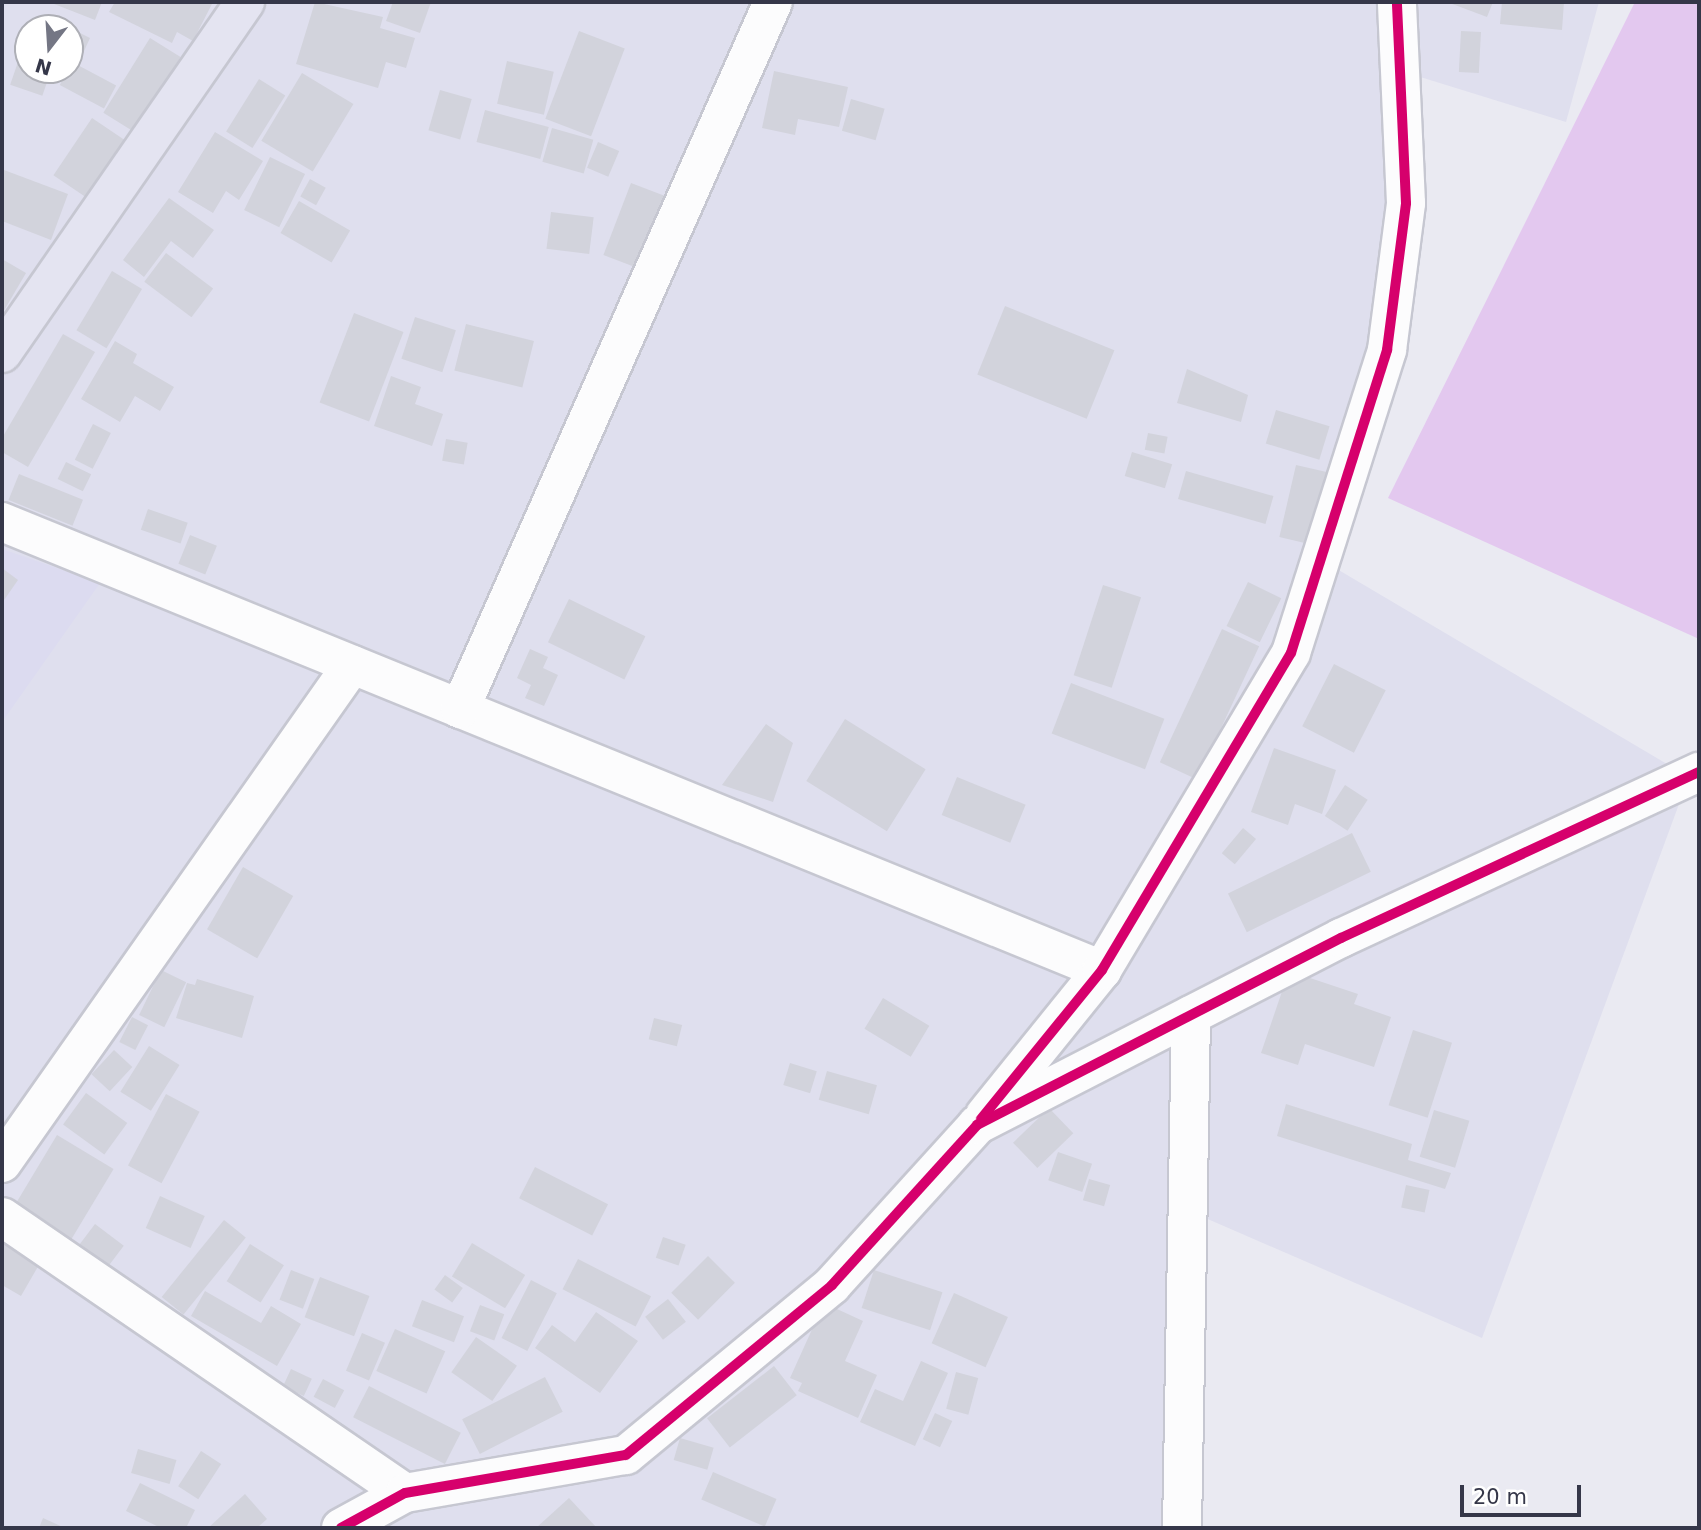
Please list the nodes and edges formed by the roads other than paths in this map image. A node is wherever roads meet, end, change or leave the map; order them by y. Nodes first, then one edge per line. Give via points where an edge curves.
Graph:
1 (244, 2) edge
2 (773, 2) edge
3 (1398, 2) edge
4 (2, 353) edge
5 (2, 523) edge
6 (352, 665) junction
7 (460, 709) junction
8 (1699, 772) edge
9 (1102, 970) junction
10 (1191, 1015) junction
11 (976, 1125) junction
12 (2, 1163) edge
13 (2, 1217) edge
14 (405, 1493) junction
15 (341, 1528) edge
16 (1182, 1528) edge

1 - 4 main road
2 - 7 street
3 - 9 street via 1406,203 1387,350 1291,653
5 - 6 street
6 - 7 street
6 - 12 street
7 - 9 street
8 - 10 street via 1342,937
9 - 11 street
10 - 11 street
10 - 16 street
11 - 14 street via 832,1285 626,1455
13 - 14 street
14 - 15 street

